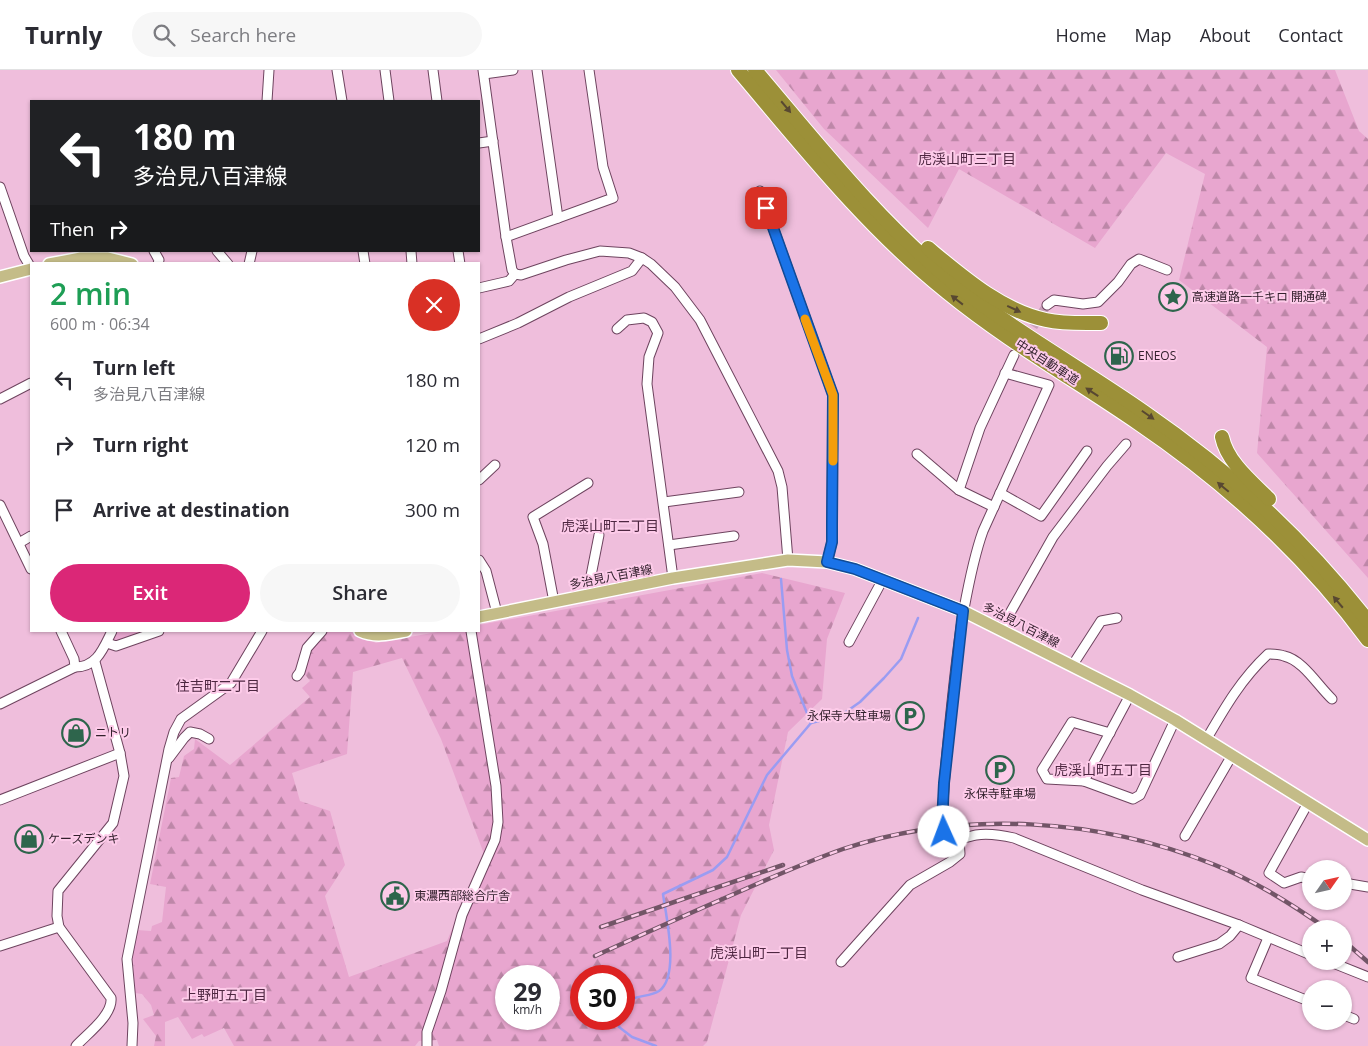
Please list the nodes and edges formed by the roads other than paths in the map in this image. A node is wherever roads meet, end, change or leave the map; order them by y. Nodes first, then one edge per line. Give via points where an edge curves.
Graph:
1 (269, 70) edge
2 (337, 70) edge
3 (385, 70) edge
4 (433, 70) edge
5 (513, 70) edge
6 (537, 70) edge
7 (589, 70) edge
8 (738, 70) edge
9 (755, 70) edge
10 (483, 72) edge
11 (267, 100) edge
12 (342, 100) edge
13 (389, 100) edge
14 (437, 100) edge
15 (493, 141) junction
16 (817, 143) junction
17 (480, 144) edge
18 (0, 187) edge
19 (760, 191) dead end
20 (558, 218) junction
21 (506, 237) junction
22 (218, 252) edge
23 (642, 258) junction
24 (60, 262) edge
25 (124, 262) edge
26 (226, 262) edge
27 (30, 266) edge
28 (30, 268) edge
29 (1168, 270) dead end
30 (516, 274) junction
31 (0, 277) edge
32 (480, 288) edge
33 (1047, 305) dead end
34 (1101, 323) dead end
35 (617, 329) dead end
36 (480, 339) edge
37 (1014, 356) dead end
38 (1005, 373) junction
39 (30, 383) edge
40 (0, 398) edge
41 (1222, 437) dead end
42 (1126, 444) dead end
43 (1087, 451) dead end
44 (917, 454) dead end
45 (495, 465) dead end
46 (480, 479) edge
47 (588, 483) dead end
48 (958, 490) junction
49 (739, 492) dead end
50 (1000, 493) junction
51 (664, 502) junction
52 (0, 505) edge
53 (994, 507) junction
54 (599, 535) dead end
55 (734, 536) dead end
56 (30, 537) edge
57 (19, 543) junction
58 (669, 545) junction
59 (788, 560) junction
60 (480, 562) edge
61 (827, 562) junction
62 (30, 567) edge
63 (673, 578) junction
64 (883, 579) junction
65 (587, 596) junction
66 (1348, 596) junction
67 (554, 602) junction
68 (963, 611) junction
69 (497, 613) junction
70 (480, 617) edge
71 (1117, 618) dead end
72 (1368, 621) edge
73 (1001, 629) junction
74 (61, 632) edge
75 (112, 632) edge
76 (156, 632) edge
77 (261, 632) edge
78 (321, 632) edge
79 (363, 632) edge
80 (400, 632) edge
81 (470, 632) edge
82 (1368, 640) edge
83 (107, 642) junction
84 (848, 642) dead end
85 (95, 662) junction
86 (1072, 666) junction
87 (75, 667) junction
88 (298, 676) dead end
89 (1130, 695) junction
90 (1332, 699) dead end
91 (0, 704) edge
92 (1175, 720) junction
93 (1110, 733) junction
94 (208, 739) dead end
95 (1206, 740) junction
96 (120, 753) junction
97 (1231, 756) junction
98 (167, 761) junction
99 (1084, 781) junction
100 (0, 800) edge
101 (1308, 803) junction
102 (1185, 836) dead end
103 (959, 839) junction
104 (1368, 840) edge
105 (1302, 877) edge
106 (1352, 884) edge
107 (1368, 887) edge
108 (1240, 925) junction
109 (59, 927) junction
110 (1268, 938) junction
111 (0, 946) edge
112 (1302, 951) edge
113 (1178, 957) dead end
114 (841, 962) dead end
115 (1350, 970) edge
116 (1368, 977) edge
117 (1302, 998) edge
118 (76, 1046) edge
119 (132, 1046) edge
120 (427, 1046) edge

1 - 11 street
2 - 12 street
3 - 13 street
4 - 14 street
5 - 10 street
6 - 20 street
7 - 20 street via 603,167 613,198
82 -> 8 highway, 中央自動車道 via 1286,545 1198,466 1001,333 922,271 845,196
9 -> 16 highway, 中央自動車道
10 - 15 street
15 - 17 street
15 - 21 street
16 -> 34 highway via 904,228 960,274 1006,305 1048,320
16 -> 66 highway, 中央自動車道 via 879,214 954,283 1206,457 1266,508
18 - 27 street
19 - 61 street via 833,395 832,542
20 - 21 street
21 - 30 street
22 - 26 street
23 - 30 street via 629,253 600,251 522,275
23 - 36 street via 632,271
23 - 59 street via 675,287 700,320 778,471
24 - 25 main road via 108,258
28 - 31 main road
29 - 33 street via 1139,259 1098,302 1083,304 1054,300
30 - 32 street via 509,281
35 - 51 street via 627,320 644,318 652,322 658,333 649,357 647,384
37 - 38 street
38 - 48 street via 980,428
38 - 50 street via 1049,385
39 - 40 street
41 - 66 highway via 1224,447 1238,466 1316,552
42 - 73 street via 1053,537
43 - 50 street via 1040,516
44 - 48 street
45 - 46 street
47 - 67 street via 533,516 543,544
48 - 53 street
49 - 51 street
50 - 53 street
51 - 58 street
52 - 57 street
53 - 68 street via 975,554
54 - 65 street
55 - 58 street
56 - 57 street
57 - 62 street
58 - 63 street
59 - 61 main road, 多治見八百津線
59 - 63 main road, 多治見八百津線
60 - 69 street via 486,571
61 - 64 main road, 多治見八百津線
63 - 65 main road, 多治見八百津線
64 - 68 main road, 多治見八百津線
64 - 84 street
65 - 67 main road, 多治見八百津線
66 - 72 highway, 中央自動車道
67 - 69 main road, 多治見八百津線
68 - 73 main road, 多治見八百津線
68 - 103 street via 942,823 944,832
69 - 70 main road, 多治見八百津線
71 - 86 street via 1101,621
73 - 86 main road, 多治見八百津線
74 - 87 street
75 - 83 street
76 - 83 street via 116,646
77 - 98 street via 230,683 181,719 174,732
78 - 88 street via 307,648
79 - 80 main road
81 - 120 street via 496,786 498,822 495,840 462,915 427,1032
83 - 85 street
85 - 87 street
85 - 96 street
86 - 89 main road, 多治見八百津線
87 - 91 street
89 - 92 main road, 多治見八百津線
89 - 93 street
90 - 95 street via 1306,670 1286,656 1268,654 1232,696
92 - 95 main road, 多治見八百津線
92 - 99 street via 1140,795 1133,799
93 - 99 street
93 - 99 street via 1072,722 1042,770 1047,779
94 - 98 street via 190,732
95 - 97 main road, 多治見八百津線
96 - 100 street
96 - 109 street via 124,776 113,823 58,892
97 - 101 main road, 多治見八百津線
97 - 102 street
98 - 119 street via 127,959
101 - 104 main road, 多治見八百津線
101 - 105 street via 1269,873 1284,883
103 - 108 street via 994,834 1014,838 1142,890
103 - 114 street via 960,854 910,885
106 - 107 street
108 - 110 street
108 - 113 street via 1219,944
109 - 111 street
109 - 118 street via 111,998 108,1012
110 - 112 street
110 - 117 street via 1252,978
115 - 116 street

